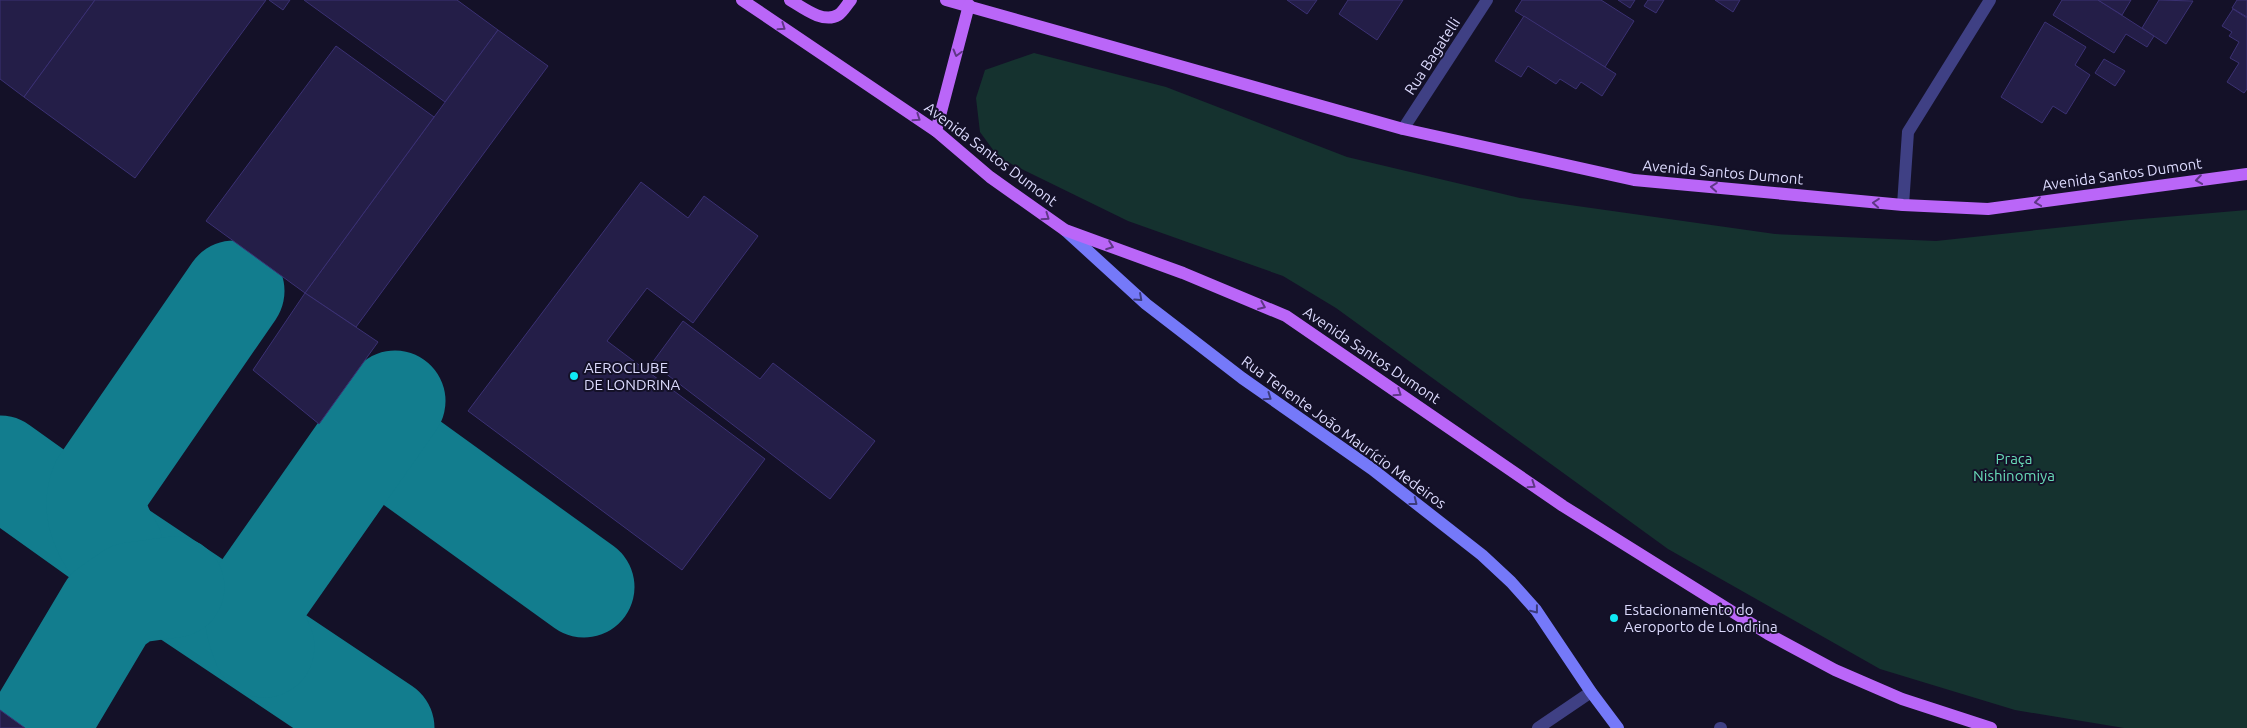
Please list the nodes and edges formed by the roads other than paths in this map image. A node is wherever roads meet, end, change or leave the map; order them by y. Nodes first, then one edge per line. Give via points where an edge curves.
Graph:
1 (742, 0) edge
2 (790, 0) edge
3 (851, 0) edge
4 (946, 0) edge
5 (1488, 0) edge
6 (1990, 0) edge
7 (969, 3) edge
8 (1403, 130) junction
9 (936, 131) junction
10 (2247, 174) edge
11 (1903, 205) junction
12 (1065, 230) junction
13 (1591, 692) junction
14 (1538, 728) edge
15 (1618, 728) edge
16 (1991, 728) edge

1 -> 9 main road, Avenida Santos Dumont
2 - 3 main road via 820,16 830,17 839,15
4 - 7 main road, Avenida Santos Dumont
5 - 8 street, Rua Bagatelli
6 - 11 street via 1908,132
7 - 8 main road, Avenida Santos Dumont
7 -> 9 main road
11 -> 8 main road, Avenida Santos Dumont via 1634,180
9 -> 12 main road, Avenida Santos Dumont via 990,177
10 -> 11 main road, Avenida Santos Dumont via 1988,209
12 -> 13 street, Rua Tenente João Maurício Medeiros via 1146,304 1242,378 1372,469 1512,582 1536,610
12 -> 16 main road, Avenida Santos Dumont via 1183,273 1286,316 1563,506 1768,634 1836,670 1902,699
13 - 14 street
13 - 15 street, Rua Tenente João Maurício Medeiros

